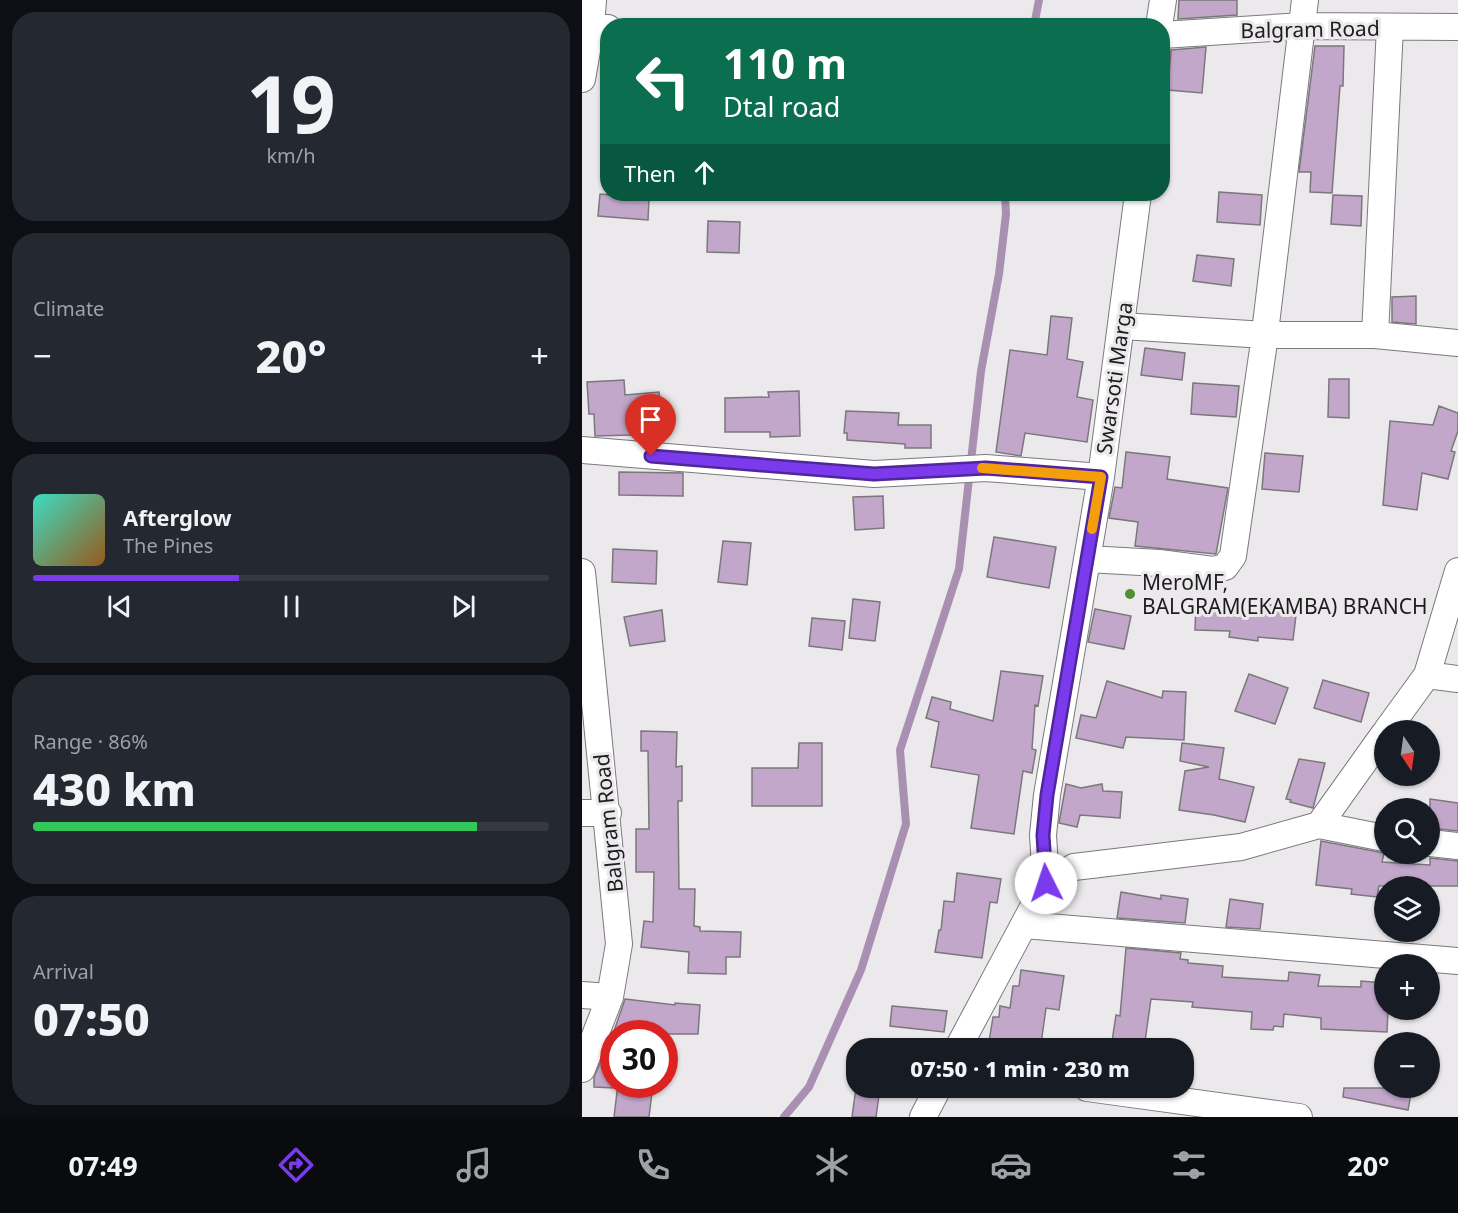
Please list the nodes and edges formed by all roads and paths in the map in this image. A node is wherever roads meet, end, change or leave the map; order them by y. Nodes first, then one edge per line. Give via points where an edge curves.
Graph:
1 (593, 0) edge
2 (1163, 0) edge
3 (1305, 0) edge
4 (1161, 18) edge
5 (1303, 26) junction
6 (1390, 27) junction
7 (1458, 27) edge
8 (593, 28) edge
9 (1170, 35) edge
10 (582, 79) edge
11 (1137, 201) edge
12 (1122, 326) junction
13 (1265, 335) junction
14 (1375, 335) junction
15 (1458, 343) edge
16 (582, 450) edge
17 (1101, 477) junction
18 (1087, 559) junction
19 (1458, 571) edge
20 (582, 572) edge
21 (1427, 675) junction
22 (1458, 680) edge
23 (1394, 720) edge
24 (1374, 748) edge
25 (582, 813) edge
26 (608, 813) junction
27 (1318, 825) junction
28 (1374, 836) edge
29 (1440, 844) edge
30 (1458, 846) edge
31 (1046, 883) junction
32 (1024, 926) junction
33 (1458, 961) edge
34 (582, 995) edge
35 (610, 997) junction
36 (963, 1038) edge
37 (582, 1069) edge
38 (933, 1098) edge
39 (1160, 1098) edge
40 (923, 1117) edge
41 (1299, 1117) edge

1 - 8 street
2 - 4 street
3 - 5 street
5 - 6 street, Balgram Road
5 - 9 street, Balgram Road
5 - 13 street
6 - 7 street, Balgram Road
6 - 14 street
8 - 10 street
11 - 12 street, Swarsoti Marga
12 - 13 street
12 - 17 street, Swarsoti Marga
13 - 14 street
13 - 18 street via 1233,556 1225,567 1214,570
14 - 15 street
16 - 17 street via 874,474 970,469
17 - 18 street, Swarsoti Marga
18 - 31 street, Swarsoti Marga via 1047,795 1043,835
19 - 21 street
20 - 26 street, Balgram Road
21 - 22 street
21 - 23 street
24 - 27 street
25 - 26 street
26 - 35 street, Balgram Road via 619,944
27 - 28 street
27 - 31 street via 1241,847 1074,867
29 - 30 street
31 - 32 street
32 - 33 street
32 - 36 street
34 - 35 street
35 - 37 street, Balgram Road
38 - 40 street
39 - 41 street

